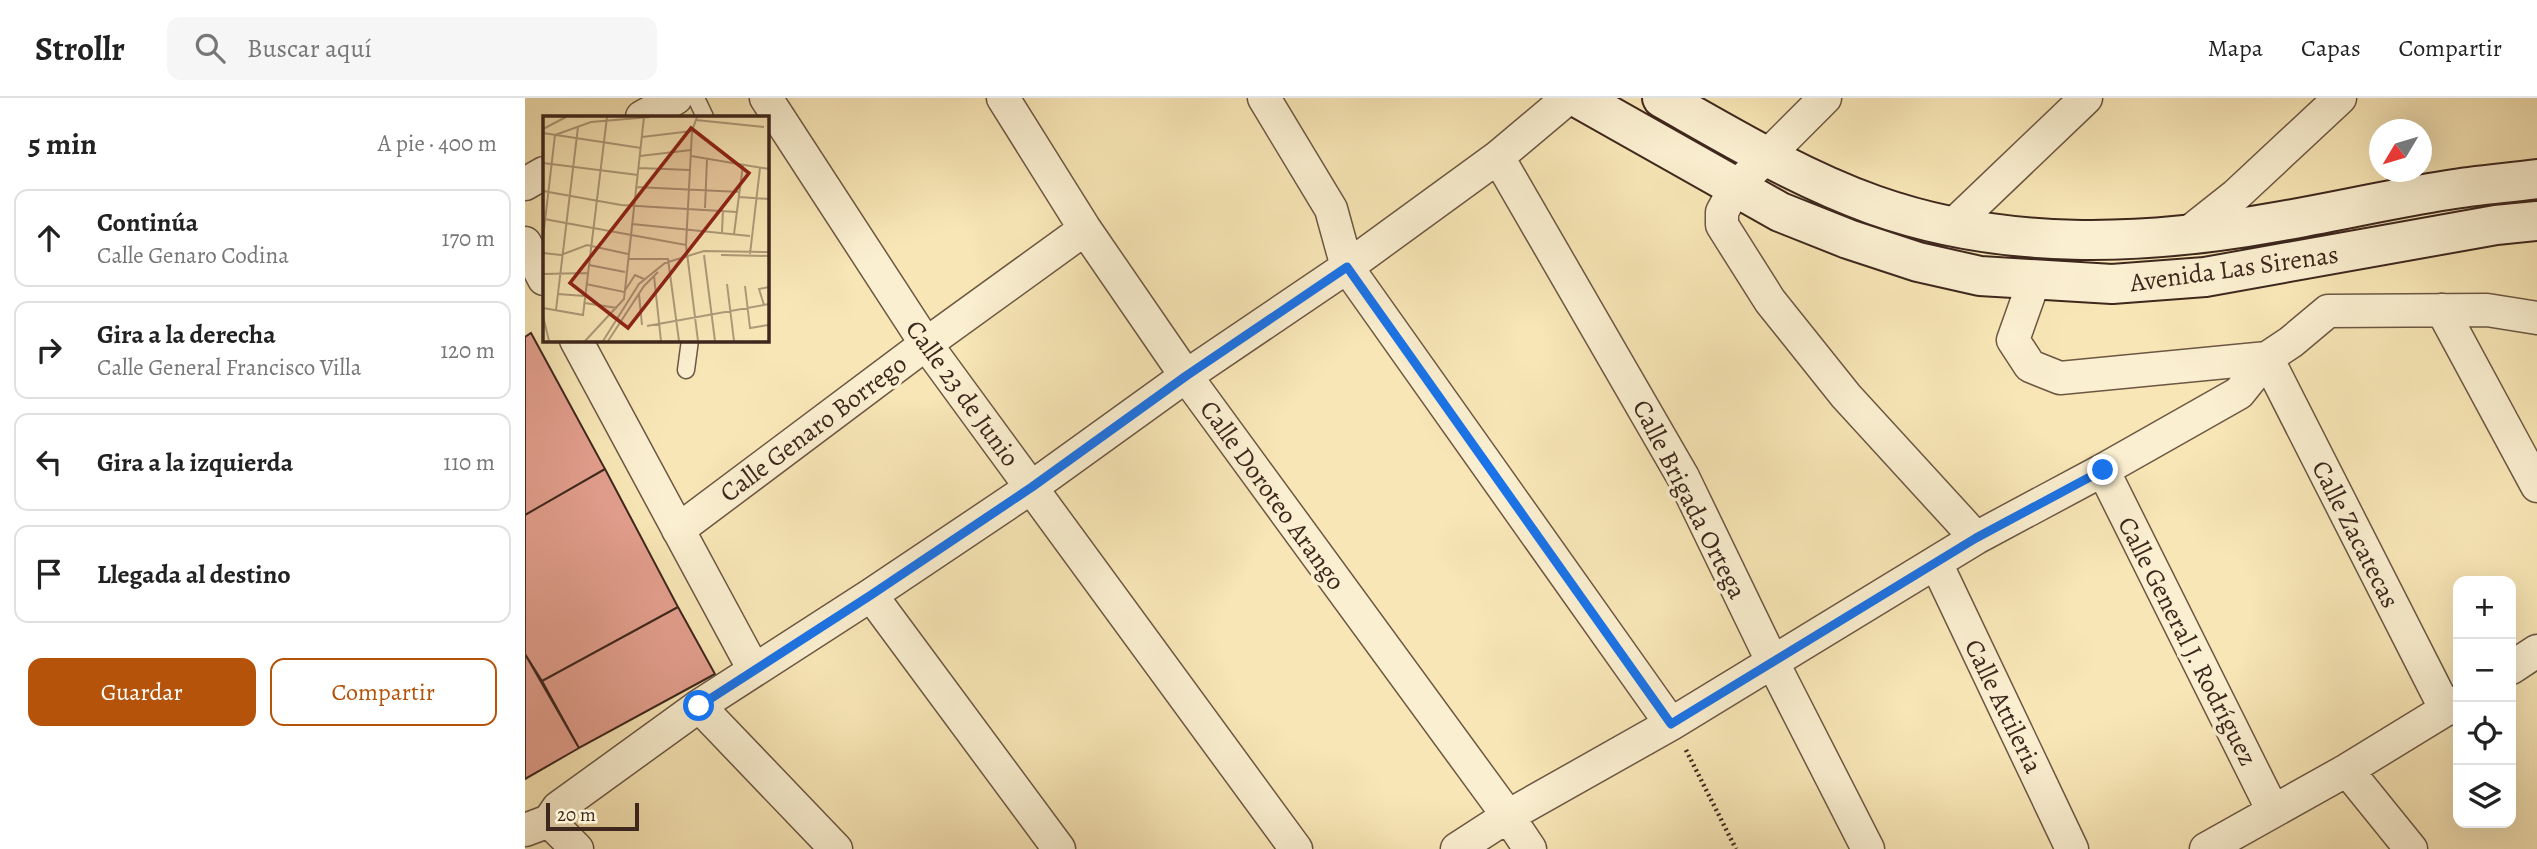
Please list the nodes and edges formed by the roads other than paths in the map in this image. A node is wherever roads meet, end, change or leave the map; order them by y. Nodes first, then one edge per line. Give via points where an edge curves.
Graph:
1 (676, 98) edge
2 (696, 98) edge
3 (767, 98) edge
4 (1003, 98) edge
5 (1264, 98) edge
6 (1568, 98) edge
7 (1578, 98) edge
8 (1662, 98) edge
9 (1825, 98) edge
10 (2086, 98) edge
11 (2340, 98) edge
12 (644, 116) edge
13 (705, 116) edge
14 (1498, 157) junction
15 (1766, 157) junction
16 (543, 174) edge
17 (2537, 179) edge
18 (525, 184) edge
19 (1735, 188) junction
20 (2537, 221) edge
21 (1951, 227) junction
22 (1085, 229) junction
23 (2187, 233) junction
24 (525, 243) edge
25 (1347, 267) junction
26 (543, 277) edge
27 (2034, 281) junction
28 (2442, 310) junction
29 (2537, 318) edge
30 (577, 341) edge
31 (690, 341) edge
32 (926, 344) junction
33 (2267, 358) junction
34 (686, 370) dead end
35 (1186, 376) junction
36 (2103, 470) junction
37 (2537, 486) edge
38 (1032, 487) junction
39 (678, 530) junction
40 (1976, 538) junction
41 (1935, 563) junction
42 (871, 595) junction
43 (2537, 651) edge
44 (1773, 663) junction
45 (2516, 665) edge
46 (754, 670) junction
47 (699, 706) junction
48 (2452, 706) edge
49 (1671, 724) junction
50 (2347, 770) junction
51 (2273, 811) junction
52 (1508, 816) junction
53 (538, 833) edge
54 (577, 849) edge
55 (836, 849) edge
56 (1059, 849) edge
57 (1296, 849) edge
58 (1457, 849) edge
59 (1530, 849) edge
60 (1868, 849) edge
61 (2072, 849) edge
62 (2206, 849) edge
63 (2411, 849) edge

1 - 12 street
2 - 13 lane
3 - 32 street, Calle 23 de Junio
4 - 22 street, Calle Doroteo Arango
5 - 25 street via 1331,209
6 - 14 street
7 - 19 main road, Avenida Las Sirenas
8 - 15 main road, Avenida Las Sirenas
9 - 15 street
10 - 21 street
11 - 23 street via 2236,195
14 - 25 street
14 - 44 street, Calle Brigada Ortega via 1683,477
15 - 19 street
15 - 21 main road, Avenida Las Sirenas via 1809,180 1877,206
16 - 18 street
17 - 23 main road, Avenida Las Sirenas
19 - 27 main road, Avenida Las Sirenas via 1836,235 1918,262 1980,276
19 - 40 street via 1721,212 1722,225 1770,301 1846,396
20 - 27 main road, Avenida Las Sirenas via 2204,276 2112,284
21 - 23 main road, Avenida Las Sirenas via 2030,239 2096,241
22 - 32 street, Calle Genaro Borrego
22 - 35 street, Calle Doroteo Arango
24 - 26 street
25 - 35 street
25 - 49 street
27 - 33 street via 2013,340 2030,366 2060,378
28 - 29 street via 2487,310
28 - 33 street via 2328,311
28 - 37 street
30 - 39 street
31 - 34 lane
32 - 38 street, Calle 23 de Junio
32 - 39 street, Calle Genaro Borrego
33 - 36 street via 2239,393
33 - 48 street, Calle Zacatecas
35 - 38 street
35 - 52 street, Calle Doroteo Arango
36 - 40 street
36 - 51 street, Calle General J. Rodríguez
38 - 42 street
38 - 57 street, Calle 23 de Junio
39 - 46 street
40 - 41 street
41 - 44 street
41 - 61 street, Calle Attileria
42 - 46 street
42 - 56 street
43 - 45 street
44 - 49 street
44 - 60 street, Calle Brigada Ortega
46 - 47 street
47 - 53 street via 558,808
47 - 55 street
48 - 50 street
49 - 52 street
50 - 51 street
50 - 63 street
51 - 62 street
52 - 58 street
52 - 59 street, Calle Doroteo Arango
53 - 54 street

